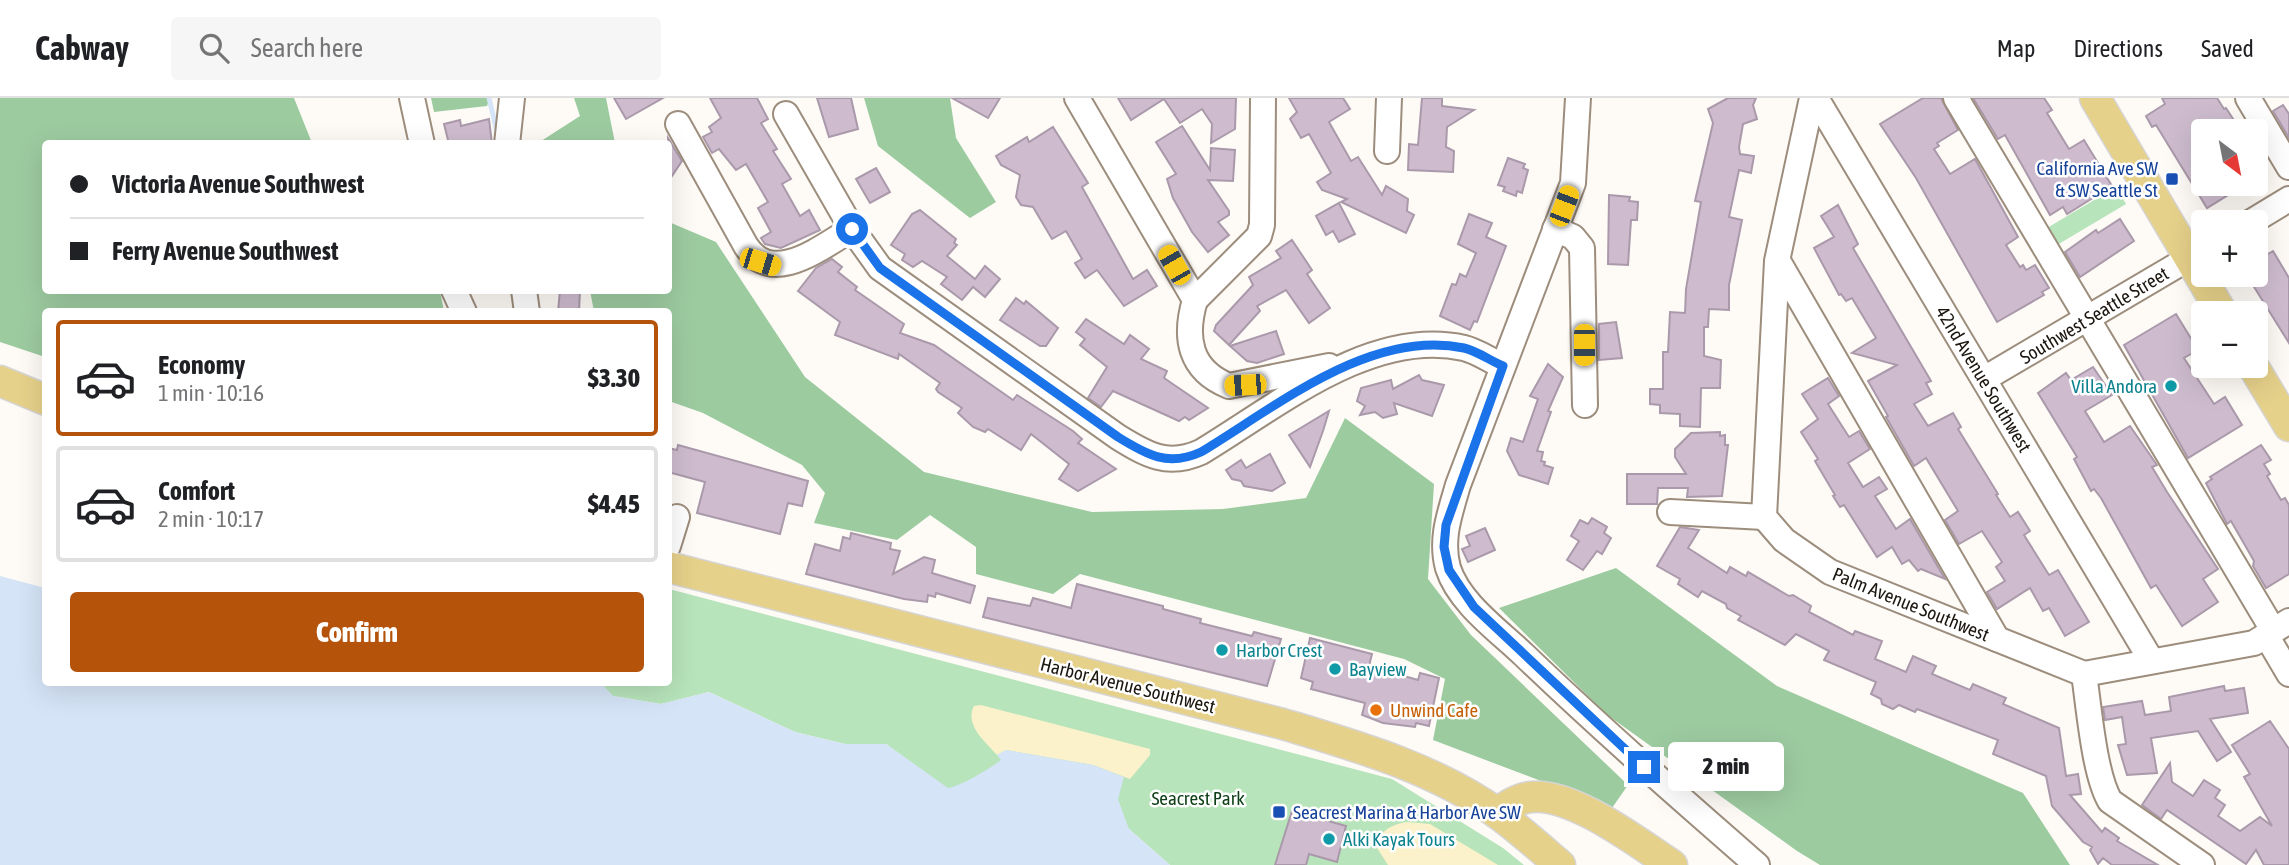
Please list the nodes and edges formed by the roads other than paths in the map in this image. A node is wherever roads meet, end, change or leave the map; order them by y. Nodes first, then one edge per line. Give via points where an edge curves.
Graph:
1 (412, 98) edge
2 (512, 98) edge
3 (1077, 98) edge
4 (1263, 98) edge
5 (1389, 98) edge
6 (1578, 98) edge
7 (1814, 98) edge
8 (1956, 98) edge
9 (2095, 98) edge
10 (2248, 98) edge
11 (786, 114) dead end
12 (678, 124) dead end
13 (421, 140) edge
14 (506, 140) edge
15 (1387, 151) dead end
16 (2289, 167) edge
17 (2289, 200) edge
18 (2268, 212) edge
19 (852, 229) junction
20 (1555, 229) junction
21 (2191, 245) edge
22 (2191, 258) edge
23 (1777, 261) junction
24 (1195, 300) junction
25 (2088, 318) junction
26 (1349, 362) junction
27 (1503, 366) junction
28 (2260, 378) edge
29 (1984, 379) junction
30 (0, 381) edge
31 (42, 398) edge
32 (1585, 405) dead end
33 (2289, 426) edge
34 (1670, 512) dead end
35 (677, 517) dead end
36 (1764, 517) junction
37 (672, 533) edge
38 (672, 568) edge
39 (2276, 629) edge
40 (1997, 639) junction
41 (2151, 660) junction
42 (2084, 674) junction
43 (2289, 674) edge
44 (1497, 813) junction
45 (1560, 865) edge
46 (1672, 865) edge
47 (1757, 865) edge
48 (2202, 865) edge

1 - 13 street
2 - 14 street
3 - 24 street
4 - 24 street via 1259,236
5 - 15 street
6 - 20 street via 1573,183
7 - 23 street
7 - 29 street, 42nd Avenue Southwest
8 - 25 street
9 - 21 main road
10 - 16 street
11 - 19 street
12 - 19 street via 751,254 760,262 773,266 807,255
17 - 18 street
19 - 26 street via 880,268 1118,437 1158,459 1186,459 1201,452
20 - 27 street
20 - 32 street via 1573,237 1582,248
22 - 25 street, Southwest Seattle Street
23 - 36 street
23 - 40 street
24 - 26 street via 1189,342 1217,381 1229,386
25 - 29 street, Southwest Seattle Street
25 - 39 street
26 - 27 street via 1442,345 1467,349
27 - 47 street via 1446,525 1449,570 1474,607 1588,716
28 - 33 main road
29 - 41 street, 42nd Avenue Southwest
30 - 31 main road
34 - 36 street
35 - 37 street
36 - 40 street, Palm Avenue Southwest via 1784,540 1830,572
38 - 44 main road, Harbor Avenue Southwest via 1283,724 1383,755
39 - 41 street via 2254,643
39 - 43 street
40 - 42 street, Palm Avenue Southwest
41 - 42 street
42 - 48 street via 2105,793
44 - 45 main road, Harbor Avenue Southwest
44 - 46 main road via 1531,797 1560,801

